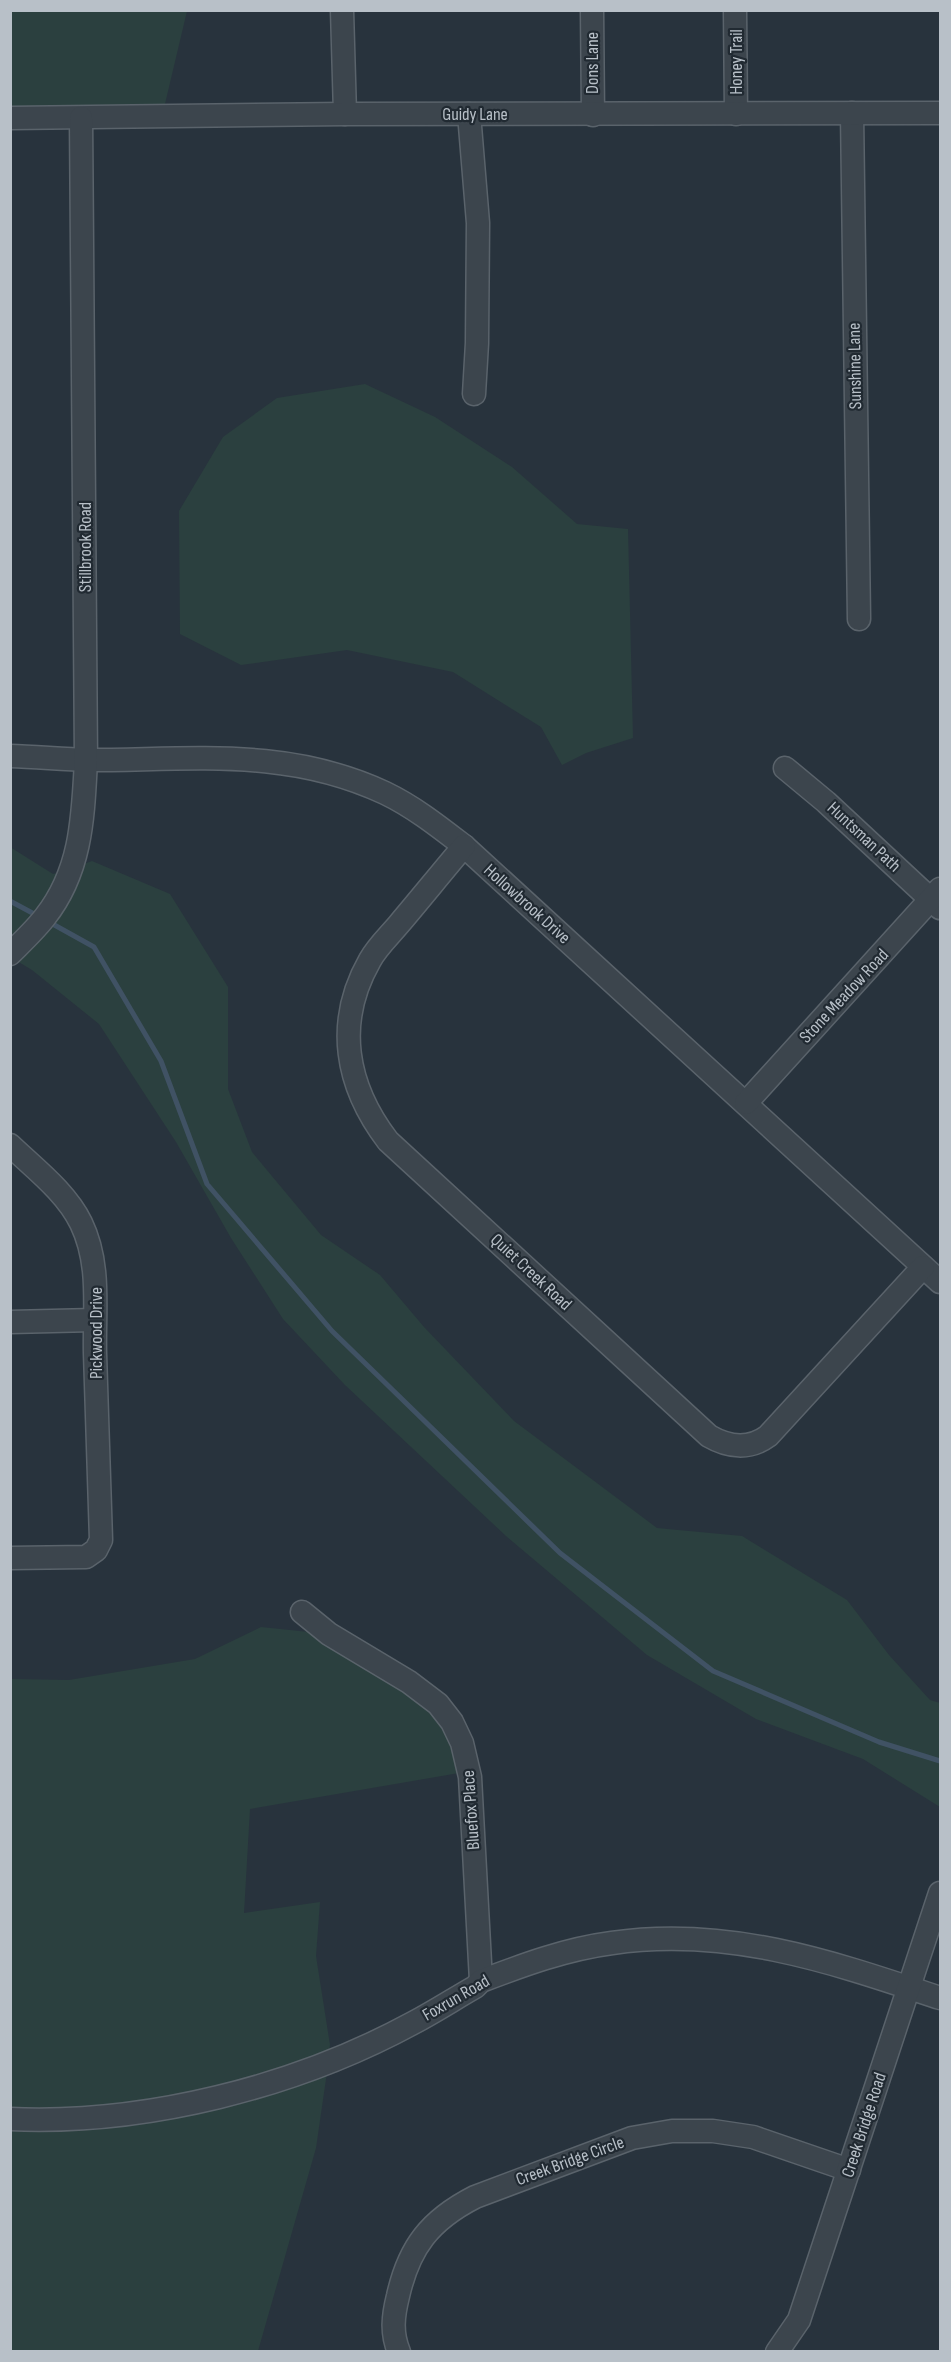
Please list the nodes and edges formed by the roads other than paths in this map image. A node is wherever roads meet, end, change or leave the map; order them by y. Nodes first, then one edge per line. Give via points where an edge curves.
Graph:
1 (342, 10) edge
2 (592, 10) edge
3 (735, 10) edge
4 (852, 113) junction
5 (940, 113) edge
6 (345, 114) junction
7 (469, 114) junction
8 (736, 114) junction
9 (593, 115) junction
10 (10, 118) edge
11 (81, 118) junction
12 (474, 394) dead end
13 (859, 619) dead end
14 (10, 756) edge
15 (86, 760) junction
16 (785, 768) dead end
17 (464, 846) junction
18 (937, 899) edge
19 (10, 954) edge
20 (746, 1103) junction
21 (10, 1145) edge
22 (923, 1267) junction
23 (940, 1282) edge
24 (94, 1320) junction
25 (10, 1322) edge
26 (10, 1558) edge
27 (302, 1612) dead end
28 (940, 1893) edge
29 (481, 1981) junction
30 (909, 1988) junction
31 (940, 1998) edge
32 (10, 2119) edge
33 (849, 2170) junction
34 (399, 2352) edge
35 (777, 2352) edge

1 - 6 street
2 - 9 street, Dons Lane
3 - 8 street, Honey Trail
4 - 5 street, Guidy Lane
4 - 8 street, Guidy Lane
4 - 13 street, Sunshine Lane
6 - 7 street, Guidy Lane
6 - 11 street, Guidy Lane
7 - 9 street, Guidy Lane
7 - 12 street via 478,223
8 - 9 street, Guidy Lane
10 - 11 street, Guidy Lane
11 - 15 street, Stillbrook Road
14 - 15 street, Hollowbrook Drive
15 - 17 street, Hollowbrook Drive via 254,759 321,770 393,797 419,811
15 - 19 street, Stillbrook Road via 82,830 69,876 45,916
16 - 18 street, Huntsman Path
17 - 20 street, Hollowbrook Drive
17 - 22 street, Quiet Creek Road via 371,958 359,981 349,1033 356,1084 372,1120 388,1141 709,1436 736,1446 768,1436
18 - 20 street, Stone Meadow Road
20 - 22 street, Hollowbrook Drive
21 - 24 street, Pickwood Drive via 66,1201 82,1226 96,1278
22 - 23 street, Hollowbrook Drive
24 - 25 street
24 - 26 street, Pickwood Drive via 101,1540 86,1557
27 - 29 street, Bluefox Place via 329,1634 409,1682 438,1704 452,1722 470,1777
28 - 30 street, Creek Bridge Road
29 - 30 street, Foxrun Road via 542,1959 611,1943 691,1939 771,1947
29 - 32 street, Foxrun Road via 412,2024 346,2055 277,2080 206,2100 120,2115
30 - 31 street, Foxrun Road
30 - 33 street, Creek Bridge Road
33 - 34 street, Creek Bridge Circle via 753,2137 713,2131 672,2131 632,2138 475,2197 439,2219 412,2253 403,2272 395,2312 393,2336
33 - 35 street, Creek Bridge Road via 799,2320

